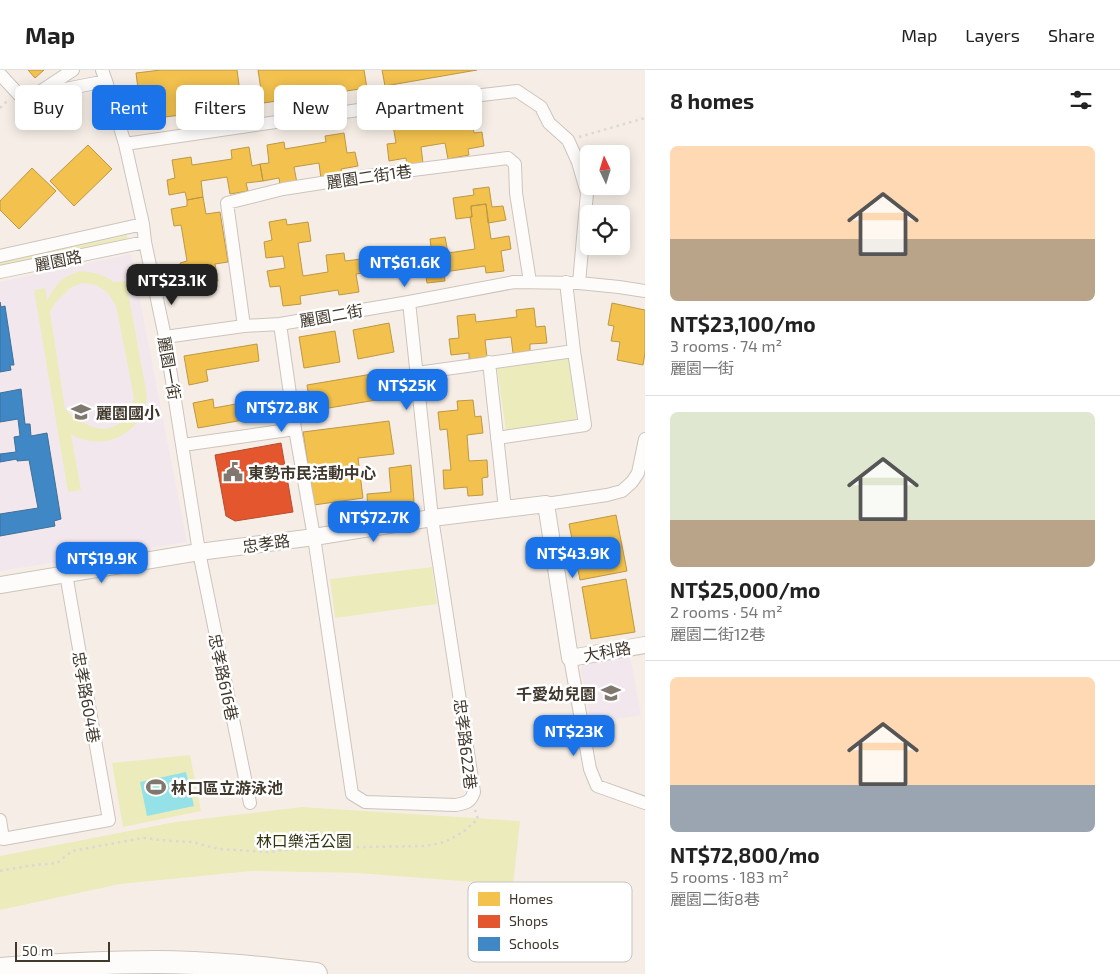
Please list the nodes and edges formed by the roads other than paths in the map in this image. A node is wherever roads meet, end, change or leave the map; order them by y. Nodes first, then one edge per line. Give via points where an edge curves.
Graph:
1 (73, 70) edge
2 (0, 74) edge
3 (104, 75) edge
4 (50, 85) edge
5 (70, 85) edge
6 (15, 90) edge
7 (125, 144) junction
8 (143, 224) junction
9 (145, 242) junction
10 (0, 256) edge
11 (0, 272) edge
12 (530, 282) junction
13 (573, 283) junction
14 (645, 291) edge
15 (410, 302) junction
16 (280, 324) junction
17 (244, 326) junction
18 (165, 337) junction
19 (574, 351) junction
20 (489, 362) junction
21 (417, 373) junction
22 (295, 429) junction
23 (497, 438) junction
24 (645, 439) edge
25 (183, 445) junction
26 (546, 504) junction
27 (505, 509) junction
28 (432, 518) junction
29 (314, 537) junction
30 (199, 552) junction
31 (66, 574) junction
32 (0, 585) edge
33 (645, 645) edge
34 (570, 658) junction
35 (250, 803) dead end
36 (645, 803) edge
37 (0, 820) edge
38 (0, 969) edge
39 (316, 974) edge

1 - 4 street
2 - 6 street
3 - 5 street
3 - 7 street, 麗園一街
7 - 8 street, 麗園一街
7 - 13 street via 386,106 517,91 541,107 549,123 568,140 578,162 587,193
8 - 9 street, 麗園一街
8 - 10 street, 麗園路
9 - 11 street, 麗園路
9 - 18 street, 麗園一街
12 - 13 street, 麗園二街
12 - 15 street, 麗園二街 via 514,282
12 - 17 street, 麗園二街1巷 via 516,193 515,164 508,158 364,176 283,189 227,203
13 - 14 street, 麗園二街
13 - 19 street
15 - 16 street, 麗園二街
15 - 21 street, 忠孝路622巷
16 - 17 street, 麗園二街
16 - 22 street, 忠孝路622巷
17 - 18 street, 麗園二街
18 - 25 street, 麗園一街
19 - 20 street
19 - 23 street via 585,425
20 - 21 street
20 - 23 street
21 - 28 street, 忠孝路622巷
22 - 25 street
22 - 29 street, 忠孝路622巷
23 - 27 street
24 - 26 street, 忠孝路 via 638,473 622,491
25 - 30 street, 麗園一街
26 - 27 street, 忠孝路
26 - 34 street
27 - 28 street, 忠孝路
28 - 29 street, 忠孝路
28 - 29 street, 忠孝路622巷 via 474,792 472,799 456,805 365,802 352,794
29 - 30 street, 忠孝路
30 - 31 street, 忠孝路
30 - 35 street, 忠孝路616巷
31 - 32 street, 忠孝路
31 - 37 street, 忠孝路604巷 via 109,820 3,839
33 - 34 street, 大科路
34 - 36 street via 590,769 597,786
38 - 39 highway via 157,962

